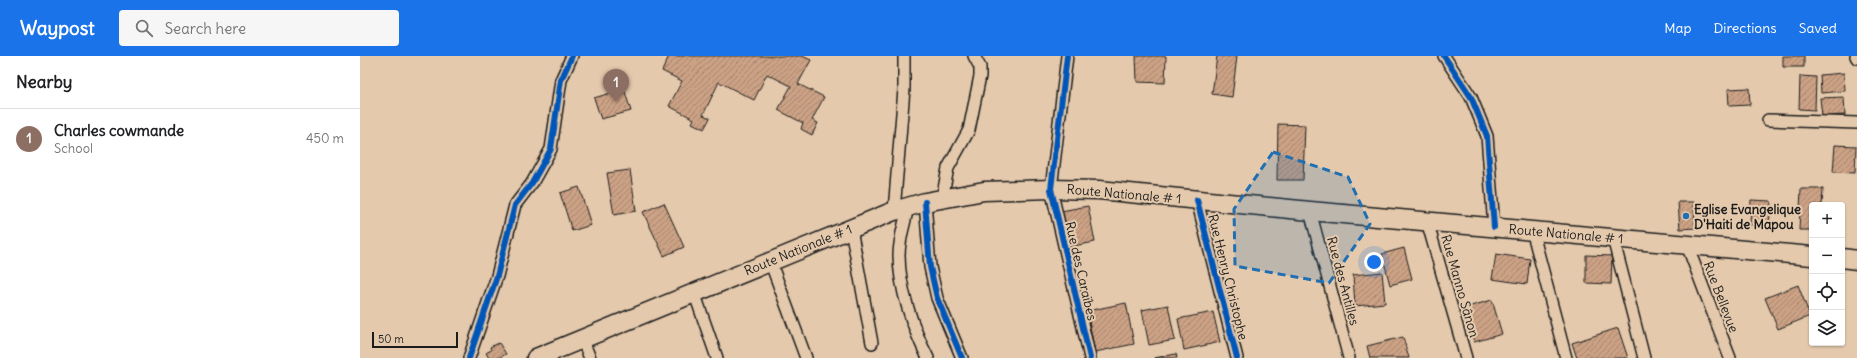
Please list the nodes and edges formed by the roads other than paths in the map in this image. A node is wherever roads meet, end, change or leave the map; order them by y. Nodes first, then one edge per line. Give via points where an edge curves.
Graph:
1 (572, 56) edge
2 (904, 56) edge
3 (974, 56) edge
4 (1067, 56) edge
5 (1444, 56) edge
6 (1768, 120) dead end
7 (1857, 123) edge
8 (1051, 189) junction
9 (1197, 200) junction
10 (917, 205) junction
11 (1310, 211) junction
12 (1428, 221) junction
13 (1494, 227) junction
14 (850, 229) junction
15 (1532, 230) junction
16 (1613, 238) junction
17 (1687, 245) junction
18 (1809, 256) edge
19 (1845, 258) edge
20 (1857, 260) edge
21 (770, 261) junction
22 (694, 292) junction
23 (582, 339) junction
24 (872, 343) dead end
25 (469, 358) edge
26 (536, 358) edge
27 (590, 358) edge
28 (717, 358) edge
29 (806, 358) edge
30 (928, 358) edge
31 (962, 358) edge
32 (1090, 358) edge
33 (1237, 358) edge
34 (1349, 358) edge
35 (1466, 358) edge
36 (1566, 358) edge
37 (1644, 358) edge
38 (1730, 358) edge

1 - 25 street via 561,80 551,149 532,183 515,205 497,276
2 - 10 street via 904,89
3 - 10 street via 980,66 980,76 969,130 948,168
4 - 8 street, Rue des Caraïbes
5 - 13 street via 1471,97 1487,136
6 - 7 street
8 - 9 main road, Route Nationale # 1 via 1099,190
8 - 10 main road, Route Nationale # 1 via 984,191
8 - 32 street, Rue des Caraïbes
9 - 11 main road, Route Nationale # 1
9 - 33 street, Rue Henry Christophe
10 - 14 main road, Route Nationale # 1
10 - 30 street via 899,254 900,274 912,321
10 - 31 street via 937,298
11 - 12 main road, Route Nationale # 1
11 - 34 street, Rue des Antilles
12 - 13 main road, Route Nationale # 1
12 - 35 street, Rue Manno Sânon
13 - 15 main road, Route Nationale # 1
14 - 21 main road, Route Nationale # 1
14 - 24 street
15 - 16 main road, Route Nationale # 1
15 - 36 street
16 - 17 main road, Route Nationale # 1
16 - 37 street
17 - 18 main road, Route Nationale # 1
17 - 38 street, Rue Bellevue
19 - 20 main road
21 - 22 main road, Route Nationale # 1
21 - 29 street
22 - 23 main road, Route Nationale # 1
22 - 28 street
23 - 26 main road, Route Nationale # 1
23 - 27 street

